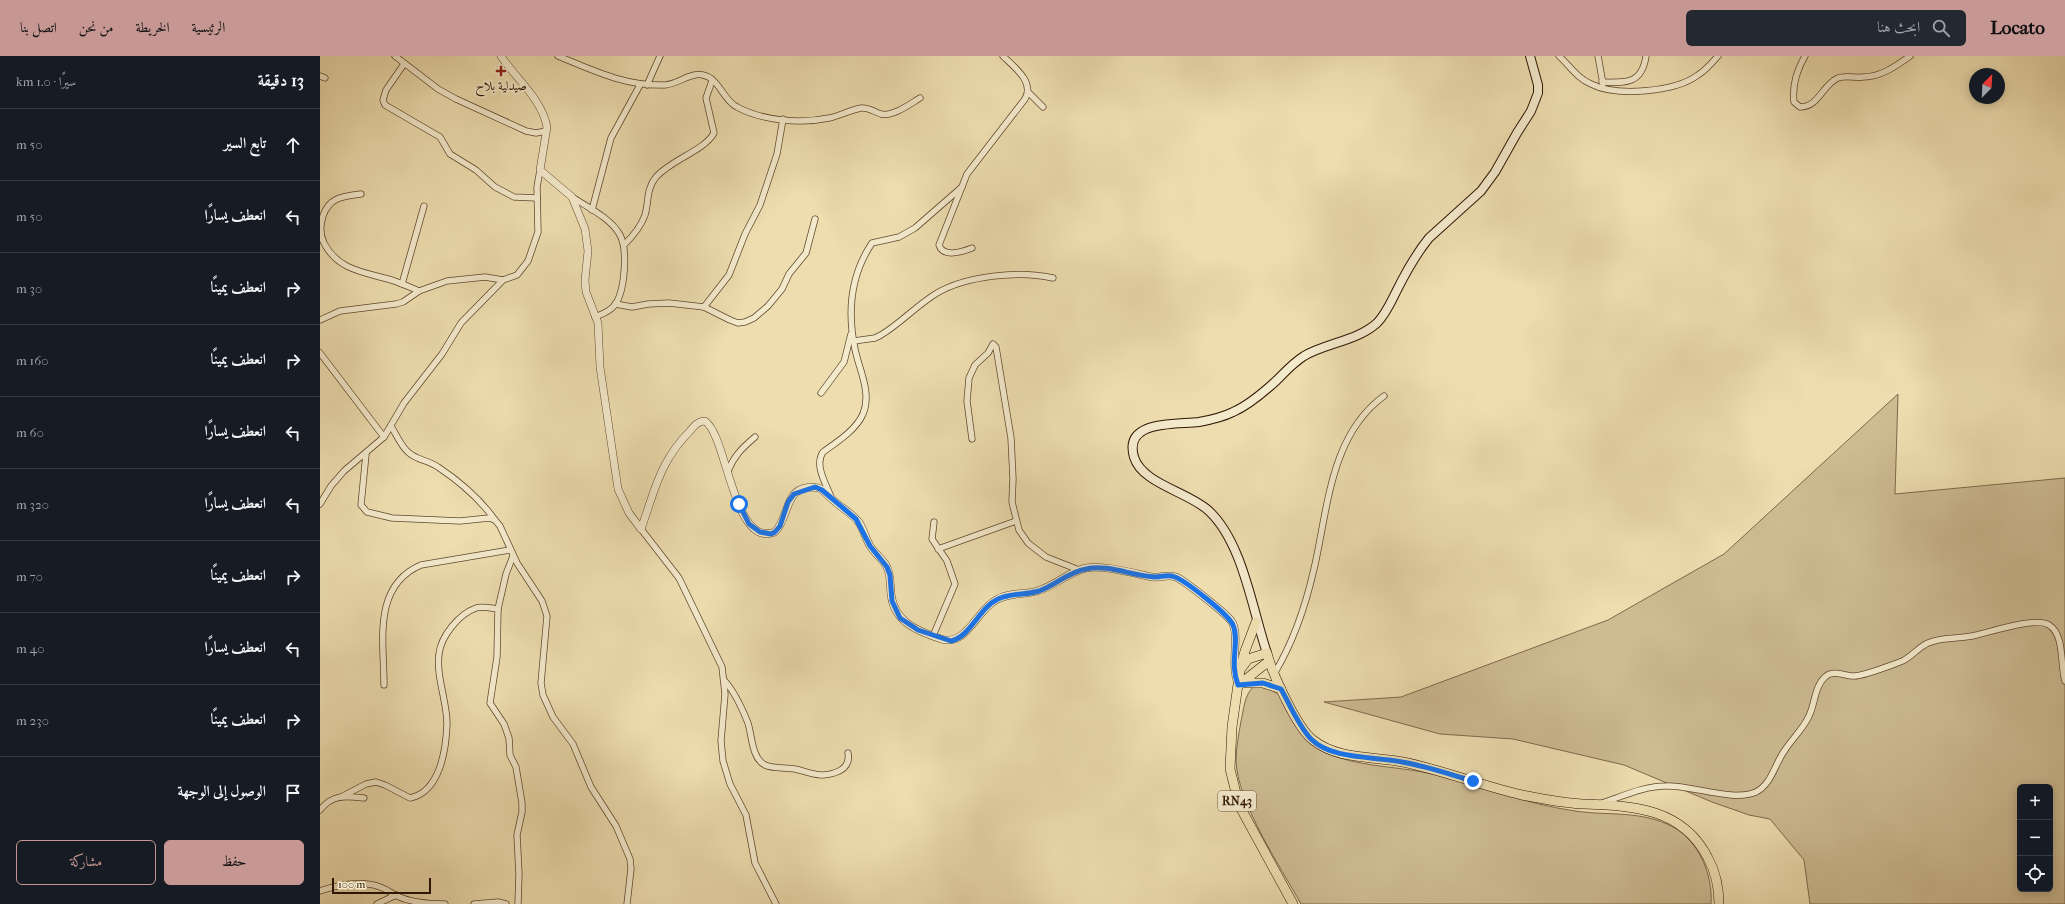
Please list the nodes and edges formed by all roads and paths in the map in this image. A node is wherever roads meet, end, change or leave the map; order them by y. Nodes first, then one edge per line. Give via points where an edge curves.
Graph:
1 (395, 56) edge
2 (501, 56) edge
3 (558, 56) edge
4 (660, 56) edge
5 (1003, 56) edge
6 (1530, 56) edge
7 (1559, 56) edge
8 (1598, 56) edge
9 (1646, 56) edge
10 (1718, 56) edge
11 (1805, 56) edge
12 (1910, 56) edge
13 (404, 64) junction
14 (712, 80) junction
15 (1602, 82) junction
16 (640, 85) junction
17 (647, 85) junction
18 (1603, 89) junction
19 (1028, 92) junction
20 (920, 98) dead end
21 (1043, 107) dead end
22 (783, 119) junction
23 (546, 131) junction
24 (540, 170) junction
25 (962, 187) junction
26 (361, 194) dead end
27 (572, 197) junction
28 (537, 198) junction
29 (424, 206) dead end
30 (592, 210) junction
31 (814, 219) dead end
32 (321, 227) edge
33 (624, 245) junction
34 (972, 248) dead end
35 (1053, 278) dead end
36 (503, 280) junction
37 (402, 284) junction
38 (419, 291) junction
39 (615, 304) junction
40 (704, 307) junction
41 (595, 317) junction
42 (320, 320) edge
43 (852, 330) junction
44 (854, 341) junction
45 (320, 355) edge
46 (822, 393) dead end
47 (1384, 396) dead end
48 (391, 426) junction
49 (384, 437) junction
50 (755, 437) dead end
51 (972, 440) dead end
52 (366, 454) junction
53 (728, 471) junction
54 (832, 500) junction
55 (320, 504) edge
56 (495, 520) junction
57 (1016, 521) junction
58 (934, 522) dead end
59 (641, 529) junction
60 (938, 549) junction
61 (510, 550) junction
62 (513, 556) junction
63 (1079, 570) junction
64 (498, 609) junction
65 (1256, 622) junction
66 (933, 636) junction
67 (1268, 657) junction
68 (1240, 670) junction
69 (1274, 674) junction
70 (724, 680) junction
71 (2065, 681) edge
72 (1240, 684) junction
73 (384, 685) dead end
74 (1281, 689) junction
75 (848, 753) dead end
76 (341, 796) junction
77 (364, 798) dead end
78 (1600, 804) junction
79 (320, 810) edge
80 (320, 891) edge
81 (396, 895) junction
82 (377, 904) edge
83 (445, 904) edge
84 (474, 904) edge
85 (506, 904) edge
86 (518, 904) edge
87 (627, 904) edge
88 (776, 904) edge
89 (1293, 904) edge
90 (1719, 904) edge

1 - 13 street
2 - 23 street via 538,104 546,122
3 - 16 street via 608,76
4 - 17 street
5 - 19 street via 1022,76
6 - 65 main road via 1538,85 1538,93 1531,110 1481,191 1422,247 1389,307 1377,322 1359,334 1304,356 1252,401 1232,413 1199,422 1159,424 1145,429 1136,438 1134,457 1142,470 1159,482 1193,499 1209,511 1223,527 1240,564
7 - 18 street via 1583,80
8 - 15 street
9 - 15 street via 1642,73 1634,79
10 - 18 street via 1698,76 1677,85 1632,91
11 - 12 street via 1797,74 1793,95 1794,102 1800,107 1810,105 1840,77 1878,74 1891,69
13 - 23 street via 456,99 526,131
13 - 28 street via 386,90 383,100 385,104 440,137 450,154 476,170 495,187 514,198
14 - 17 street via 705,75 697,74 670,84
14 - 22 street via 728,100 738,107 756,114
14 - 33 street via 706,98 714,133 703,145 675,161 656,177 649,190 642,222
15 - 18 street
16 - 17 street
16 - 30 street via 611,138
19 - 21 street
19 - 25 street via 967,174
20 - 22 street via 898,110 884,114 861,108 819,120
22 - 40 street via 777,154 760,206 745,234 729,275
23 - 24 street
24 - 27 street
24 - 28 street
25 - 34 street via 939,246 954,253
25 - 43 street via 915,228 899,237 872,243 853,284 850,304
26 - 32 street via 334,199 325,209
27 - 30 street
27 - 41 street via 585,229 586,292
28 - 36 street via 538,232 532,252 520,272
29 - 37 street
30 - 33 street via 613,226 620,234
31 - 40 street via 806,253 789,274 782,289 760,313 738,323
32 - 37 street via 321,236 328,251 341,264
33 - 39 street via 621,290
35 - 44 street via 1001,275 954,284 928,298 881,335
36 - 38 street via 485,277 447,281
36 - 48 street via 461,323
37 - 38 street
38 - 42 street via 403,302 340,311
39 - 40 street via 632,307 669,304
39 - 41 street via 608,311
41 - 59 street via 618,489 629,513
43 - 44 street
43 - 46 street via 844,362
44 - 54 street via 867,402 863,415 855,426 820,457 820,470
45 - 49 street
47 - 69 street via 1362,415 1338,461 1307,594 1285,653
48 - 49 street
48 - 56 street via 407,452 430,462 450,476 472,494
49 - 52 street
50 - 53 street via 740,449
51 - 57 street via 967,401 970,378 975,365 988,353 993,344 996,348 1010,428 1013,461 1012,502
52 - 55 street via 344,471
52 - 56 street via 361,505 367,512 392,518
53 - 54 street via 744,516 754,529 766,534 778,529 788,502 794,494 815,487
53 - 59 street via 708,423 704,420 699,422 681,440 664,463
54 - 66 street via 856,519 870,546 887,567 892,601 897,614 909,625
56 - 61 street
57 - 60 street
57 - 63 street via 1022,537 1038,551 1052,561
58 - 60 street via 931,534
59 - 70 street via 679,578 722,667
60 - 66 street via 947,561 955,584
61 - 62 street
61 - 73 street via 421,565 401,578 383,615
62 - 64 street
62 - 87 street via 542,601 547,616 540,683 543,695 553,717 573,744 591,787 616,826 630,859
63 - 66 street via 1039,591 1010,595 996,600 963,635 955,640
63 - 72 street via 1093,568 1153,577 1168,575 1182,581 1227,616 1234,626 1234,671
64 - 76 street via 477,608 462,616 441,644 438,657 447,724 440,765 429,787 420,795 410,798 385,785 372,782
64 - 86 street via 497,657 490,702 504,724 509,738 510,755 516,767 522,803 517,835 520,874
65 - 67 main road
65 - 68 main road
67 - 68 main road via 1248,660
67 - 69 main road
67 - 72 main road
68 - 72 main road
69 - 74 main road
70 - 75 street via 731,687 748,724 755,752 765,766 785,767 825,776 845,767 849,760
70 - 88 street via 721,741 723,761 730,784 746,815 755,863
71 - 78 street via 2058,636 2047,623 2033,623 1931,642 1901,662 1867,673 1854,676 1836,673 1825,676 1820,683 1808,718 1781,755 1768,781 1754,793 1738,795 1656,786
72 - 74 main road via 1263,683
72 - 89 main road, RN43 via 1230,749 1233,788 1239,805
74 - 78 main road via 1302,728 1323,747 1340,753 1402,762 1522,795
76 - 77 street
76 - 79 street via 327,802
78 - 90 main road via 1626,806 1657,813 1689,832 1702,846 1712,867
80 - 81 street via 359,884 380,886
81 - 82 street
81 - 83 street via 420,902
84 - 85 street

